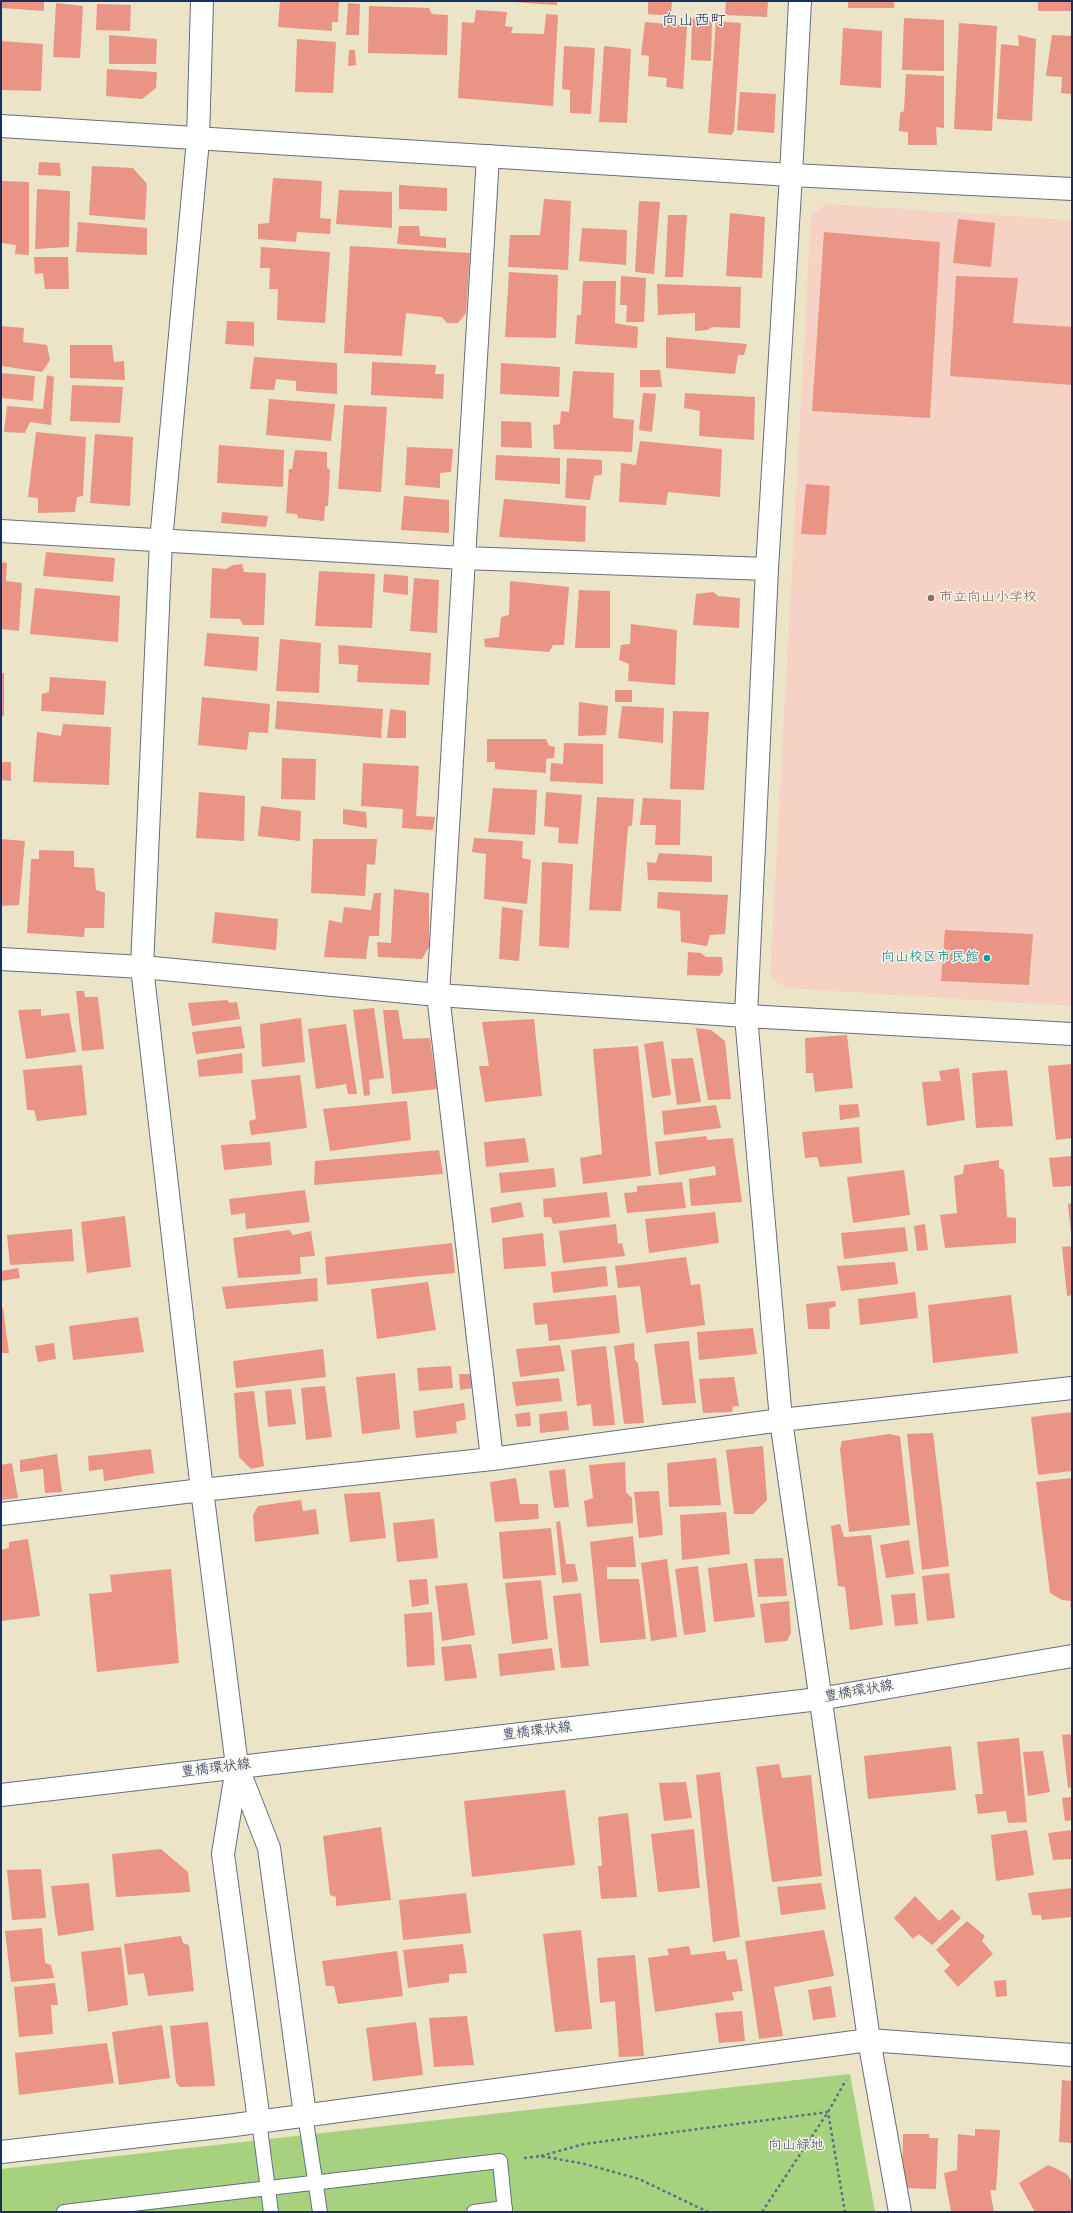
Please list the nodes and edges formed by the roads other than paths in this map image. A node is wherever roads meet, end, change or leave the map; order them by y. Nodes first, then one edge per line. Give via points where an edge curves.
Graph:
1 (202, 1) edge
2 (800, 1) edge
3 (1, 126) edge
4 (198, 140) junction
5 (488, 156) junction
6 (791, 175) junction
7 (1072, 189) edge
8 (1, 531) edge
9 (161, 541) junction
10 (462, 558) junction
11 (767, 569) junction
12 (1, 959) edge
13 (142, 967) junction
14 (438, 995) junction
15 (746, 1016) junction
16 (1072, 1034) edge
17 (1072, 1388) edge
18 (781, 1420) junction
19 (492, 1458) junction
20 (202, 1490) junction
21 (1, 1514) edge
22 (1072, 1656) edge
23 (819, 1699) junction
24 (237, 1766) junction
25 (1, 1795) edge
26 (869, 2040) junction
27 (1072, 2055) edge
28 (305, 2115) junction
29 (259, 2121) junction
30 (1, 2152) edge
31 (316, 2183) junction
32 (268, 2188) junction
33 (505, 2210) edge
34 (64, 2212) edge
35 (271, 2212) edge
36 (320, 2212) edge
37 (474, 2212) edge
38 (900, 2212) edge

1 - 4 street
2 - 6 street
3 - 4 street
4 - 5 street
4 - 9 street
5 - 6 street
5 - 10 street
6 - 7 street
6 - 11 street
8 - 9 street
9 - 10 street
9 - 13 street
10 - 11 street
10 - 14 street
11 - 15 street
12 - 13 street
13 - 14 street
13 - 20 street
14 - 15 street
14 - 19 street
15 - 16 street
15 - 18 street
17 - 18 street
18 - 19 street
18 - 23 street
19 - 20 street
20 - 21 street
20 - 24 street
22 - 23 street, 豊橋環状線
23 - 24 street, 豊橋環状線
23 - 26 street
24 - 25 street, 豊橋環状線
24 - 28 street via 269,1848
24 - 29 street via 223,1854
26 - 27 street
26 - 28 street
26 - 38 street
28 - 29 street
28 - 31 lane
29 - 30 street
29 - 32 lane
31 - 32 lane
31 - 33 lane via 500,2161
31 - 36 lane
32 - 34 lane
32 - 35 lane
33 - 37 lane

